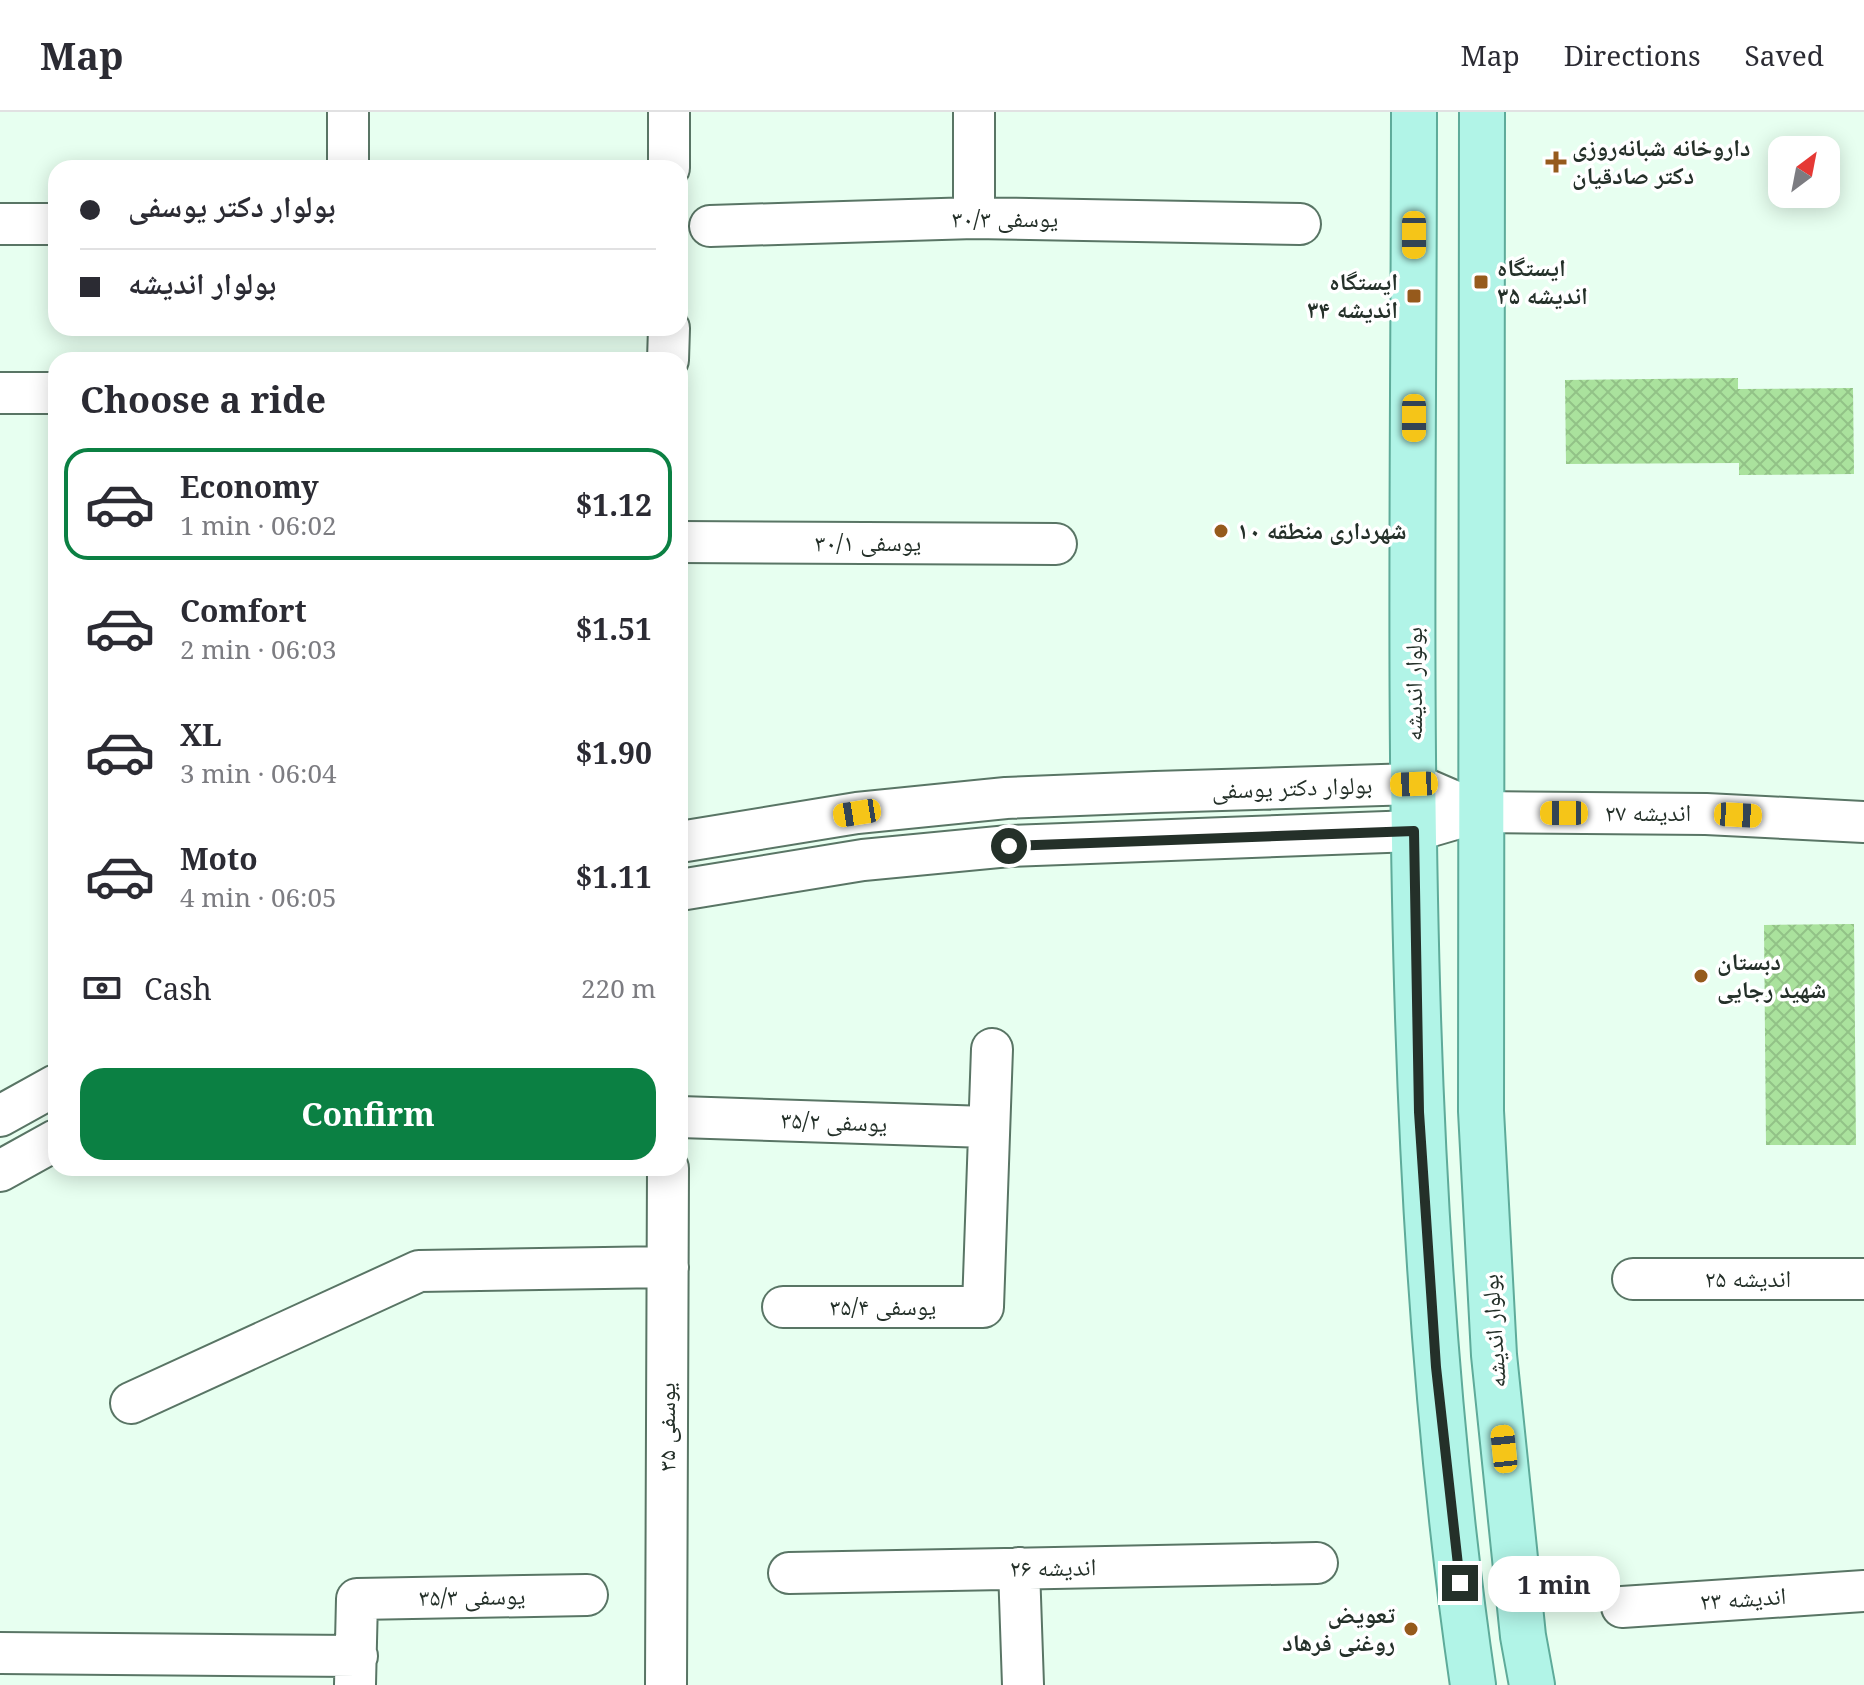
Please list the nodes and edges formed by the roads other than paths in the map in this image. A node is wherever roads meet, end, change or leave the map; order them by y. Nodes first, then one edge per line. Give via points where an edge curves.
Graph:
1 (348, 112) edge
2 (669, 112) edge
3 (974, 112) edge
4 (1414, 112) edge
5 (1482, 112) edge
6 (348, 160) edge
7 (669, 160) edge
8 (974, 218) junction
9 (0, 224) edge
10 (48, 224) edge
11 (1300, 224) dead end
12 (710, 226) dead end
13 (0, 393) edge
14 (48, 393) edge
15 (688, 542) edge
16 (1056, 544) dead end
17 (1414, 784) junction
18 (1479, 812) junction
19 (1864, 822) edge
20 (1414, 831) junction
21 (688, 841) edge
22 (688, 889) edge
23 (992, 1049) dead end
24 (48, 1089) edge
25 (0, 1116) edge
26 (688, 1117) edge
27 (987, 1127) junction
28 (48, 1144) edge
29 (0, 1171) edge
30 (668, 1176) edge
31 (668, 1267) junction
32 (1633, 1279) dead end
33 (1864, 1279) edge
34 (783, 1307) dead end
35 (131, 1403) dead end
36 (1317, 1563) dead end
37 (1019, 1568) junction
38 (789, 1573) dead end
39 (1864, 1591) edge
40 (587, 1595) dead end
41 (1622, 1607) dead end
42 (0, 1653) edge
43 (356, 1670) edge
44 (666, 1685) edge
45 (1023, 1685) edge
46 (1473, 1685) edge
47 (1532, 1685) edge

1 - 6 street
2 - 7 street
3 - 8 street
4 - 17 main road, بولوار اندیشه
5 - 18 main road, بولوار اندیشه
8 - 11 street, یوسفی ۳۰/۳
8 - 12 street, یوسفی ۳۰/۳
9 - 10 street
13 - 14 street
15 - 16 street, یوسفی ۳۰/۱
17 - 18 street, بولوار دکتر یوسفی
17 - 20 main road, بولوار اندیشه
17 - 21 street, بولوار دکتر یوسفی via 1006,798 857,813
18 - 19 street, اندیشه ۲۷
18 - 20 street, بولوار دکتر یوسفی
18 - 47 main road, بولوار اندیشه via 1481,1111 1494,1355
20 - 22 street, بولوار دکتر یوسفی via 1009,846 863,860
20 - 46 main road, بولوار اندیشه via 1419,1112 1433,1322
23 - 27 street
24 - 25 street
26 - 27 street, یوسفی ۳۵/۲
27 - 34 street, یوسفی ۳۵/۴ via 983,1307
28 - 29 street
30 - 31 street, یوسفی ۳۵
31 - 35 street via 419,1271
31 - 44 street, یوسفی ۳۵
32 - 33 street, اندیشه ۲۵
36 - 37 street, اندیشه ۲۶
37 - 38 street, اندیشه ۲۶
37 - 45 street
39 - 41 street, اندیشه ۲۳
40 - 43 street, یوسفی ۳۵/۳ via 357,1599
42 - 43 street

